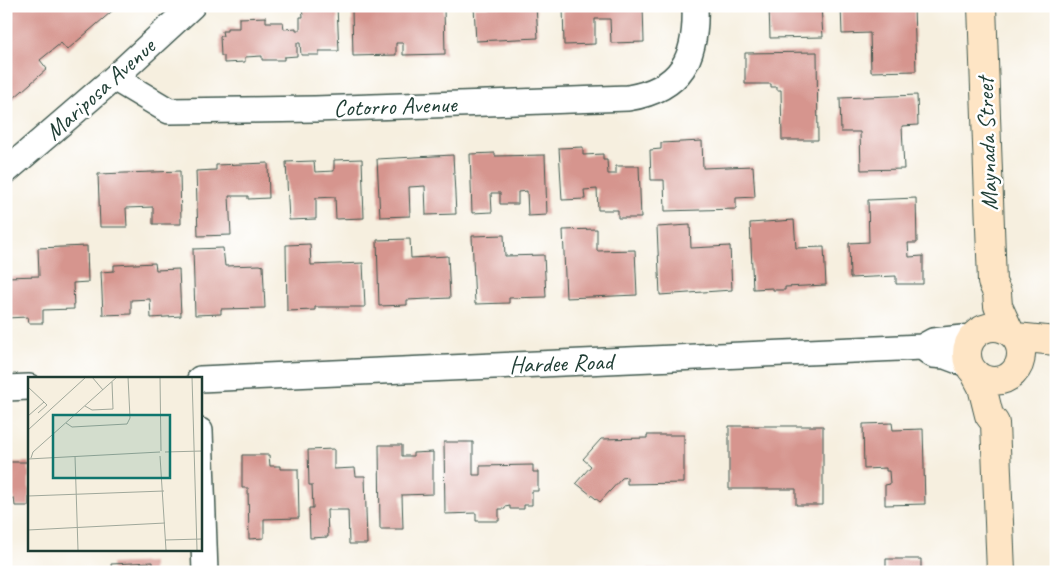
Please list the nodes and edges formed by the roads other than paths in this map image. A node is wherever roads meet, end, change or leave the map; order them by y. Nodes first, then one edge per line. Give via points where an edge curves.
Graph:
1 (192, 6) edge
2 (695, 6) edge
3 (982, 6) edge
4 (114, 78) junction
5 (6, 171) edge
6 (992, 282) junction
7 (1013, 333) junction
8 (976, 334) junction
9 (1056, 341) edge
10 (922, 347) junction
11 (1056, 353) edge
12 (972, 369) junction
13 (1015, 370) junction
14 (201, 379) edge
15 (28, 387) edge
16 (6, 388) edge
17 (995, 423) junction
18 (201, 458) edge
19 (205, 572) edge
20 (1001, 572) edge

1 - 4 street, Mariposa Avenue
2 - 4 street, Cotorro Avenue via 695,36 678,75 651,92 628,98 169,111
3 - 6 street, Maynada Street
4 - 5 street, Mariposa Avenue
6 - 7 street, Maynada Street via 998,306
6 - 8 street, Maynada Street
7 - 8 street via 991,326
7 - 9 street
7 - 13 street via 1021,345 1022,354
8 - 10 street, Hardee Road via 933,341
8 - 12 street via 967,348
10 - 12 street, Hardee Road via 933,355 945,356
10 - 14 street, Hardee Road
11 - 13 street
12 - 13 street via 989,381 1008,378
12 - 17 street
13 - 17 street
15 - 16 street
17 - 20 street
18 - 19 street

